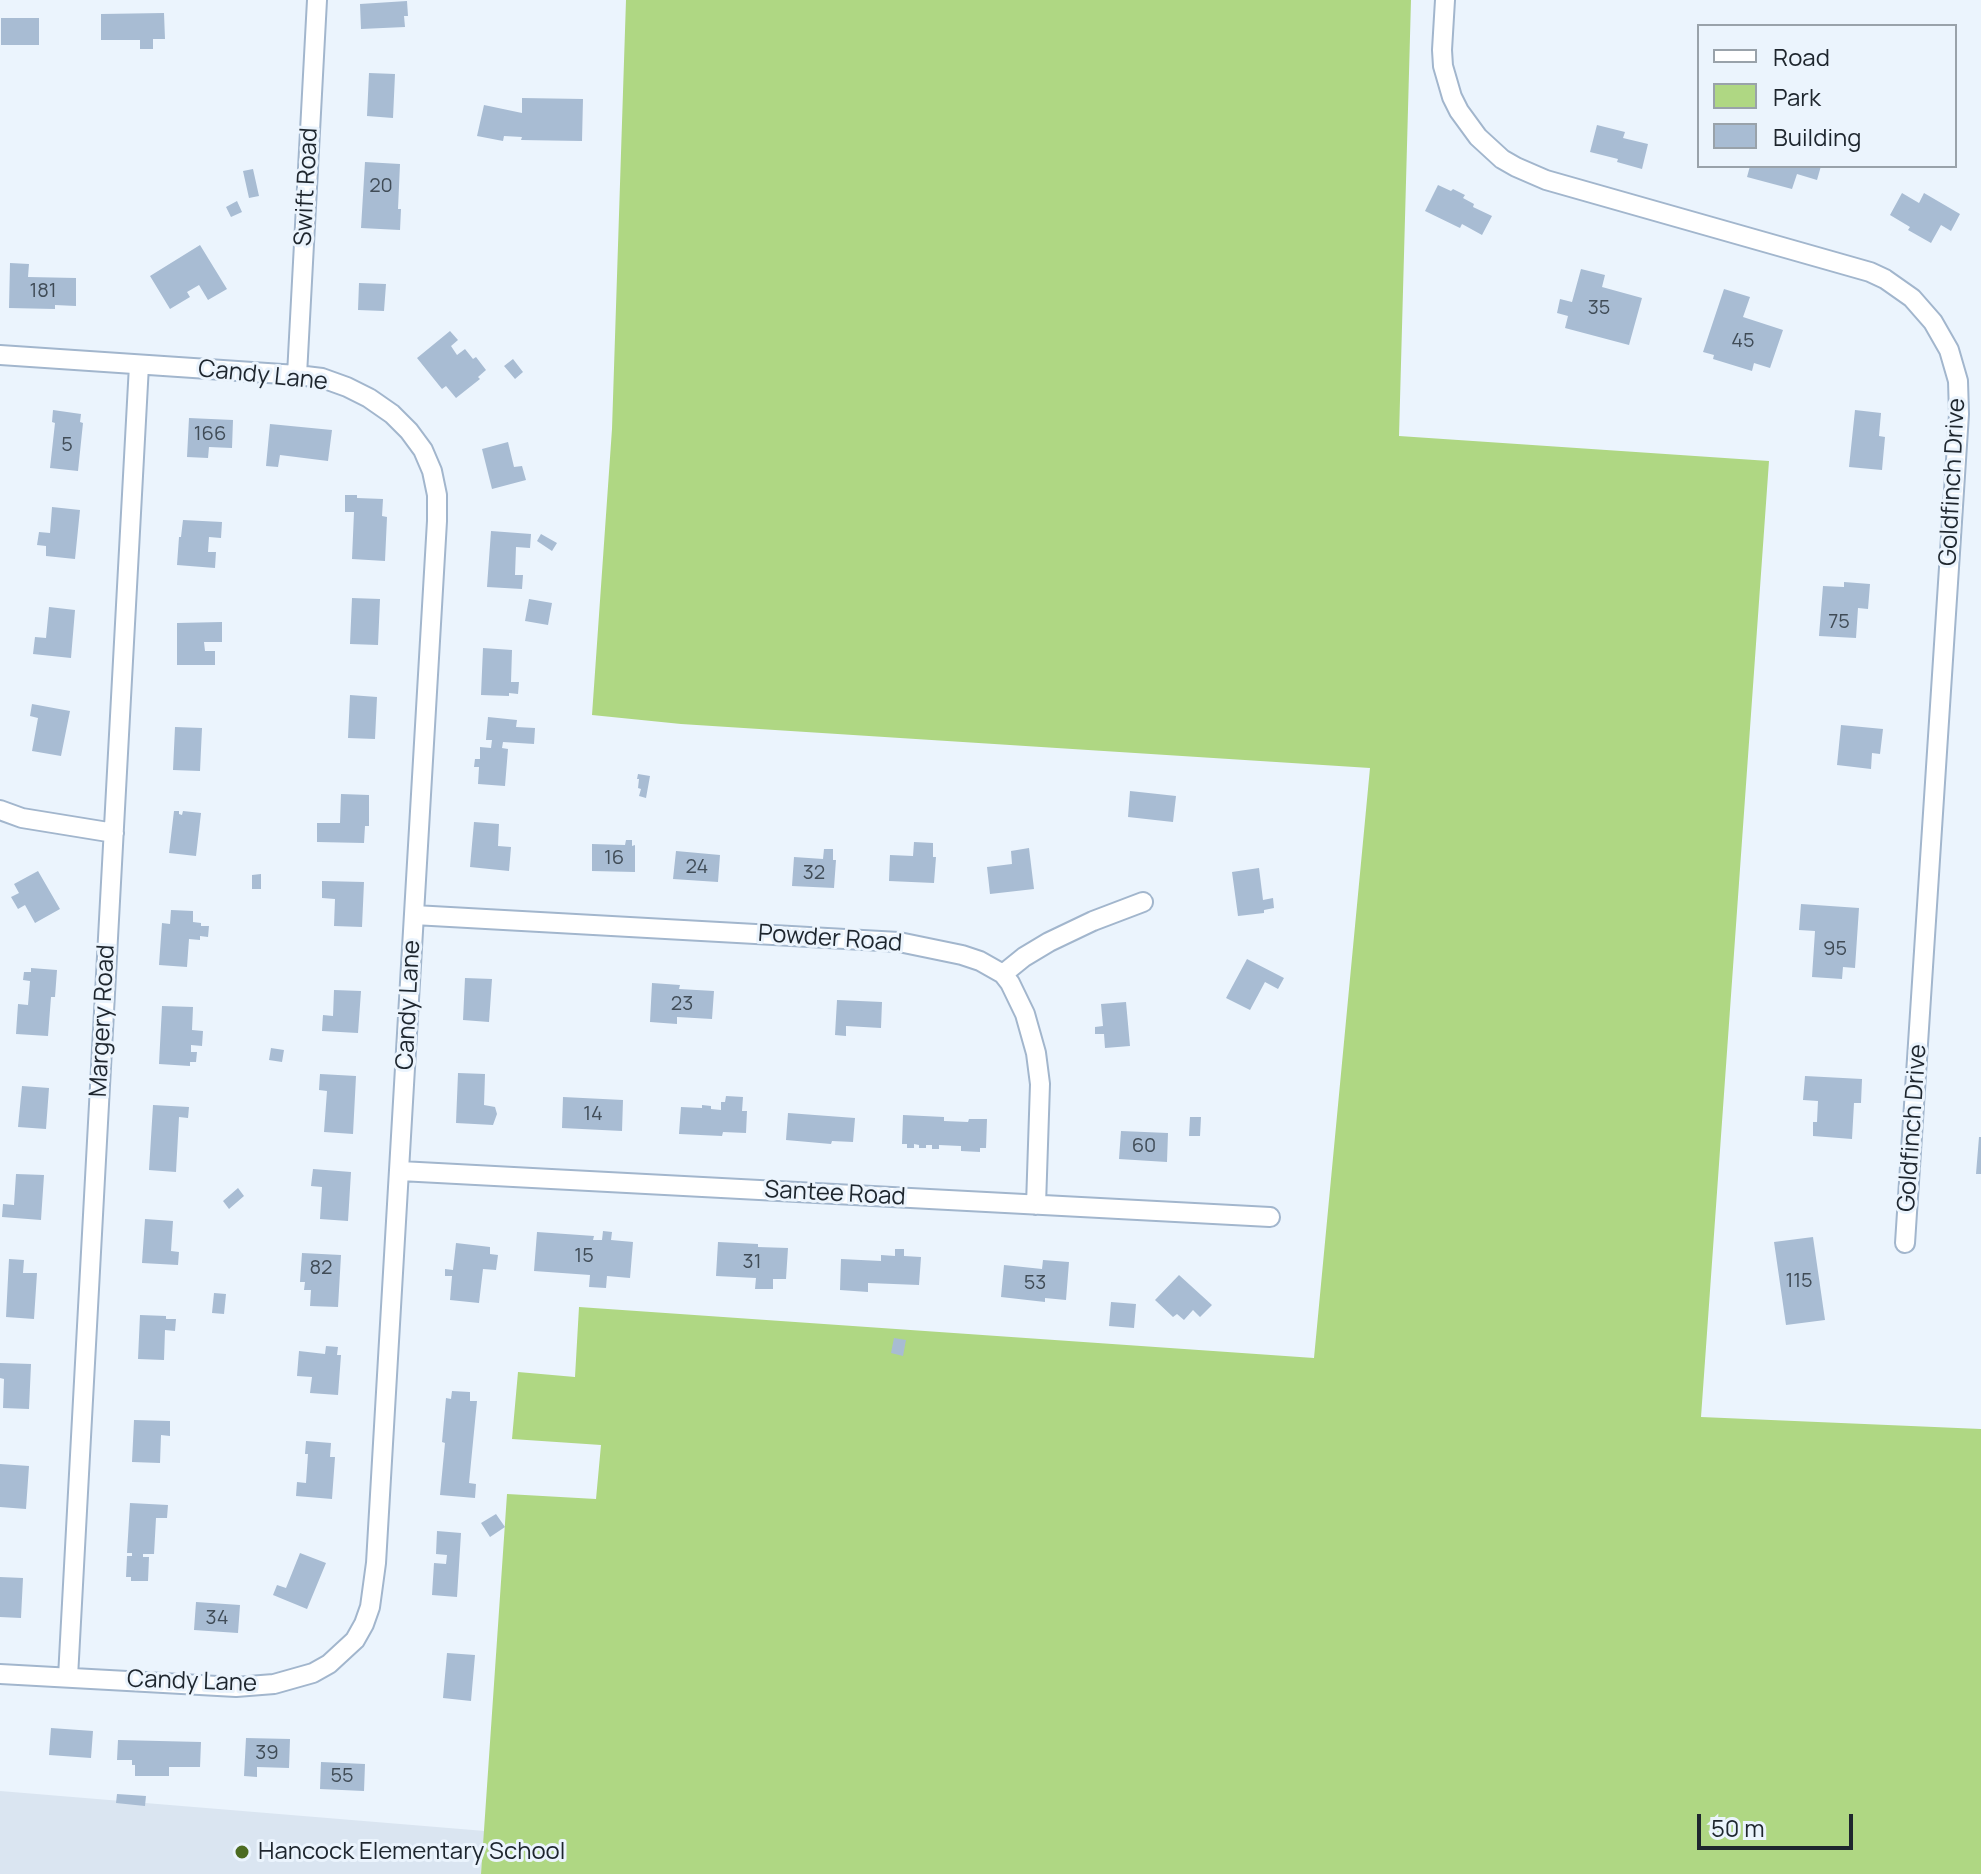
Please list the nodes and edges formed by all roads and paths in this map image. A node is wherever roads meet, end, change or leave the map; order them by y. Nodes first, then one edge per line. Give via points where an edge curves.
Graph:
1 (317, 0) edge
2 (1445, 0) edge
3 (0, 355) edge
4 (139, 365) junction
5 (297, 375) junction
6 (0, 810) edge
7 (114, 833) junction
8 (1143, 902) dead end
9 (414, 915) junction
10 (1003, 974) junction
11 (400, 1171) junction
12 (1036, 1205) junction
13 (1270, 1217) dead end
14 (1905, 1243) dead end
15 (0, 1674) edge
16 (68, 1677) junction

1 - 5 street, Swift Road
2 - 14 street, Goldfinch Drive via 1443,66 1452,97 1473,131 1502,159 1546,180 1870,272 1912,298 1949,350 1958,381 1959,414
3 - 4 street, Candy Lane
4 - 5 street, Candy Lane
4 - 7 street, Margery Road
5 - 9 street, Candy Lane via 347,387 392,414 423,450 432,471 437,521
6 - 7 street
7 - 16 street, Margery Road
8 - 10 street via 1049,942
9 - 10 street, Powder Road via 899,942 962,955
9 - 11 street, Candy Lane
10 - 12 street via 1025,1014 1039,1068
11 - 12 street, Santee Road
11 - 16 street, Candy Lane via 376,1563 370,1607 355,1640 313,1673 274,1684 236,1687
12 - 13 street, Santee Road
15 - 16 street, Candy Lane

